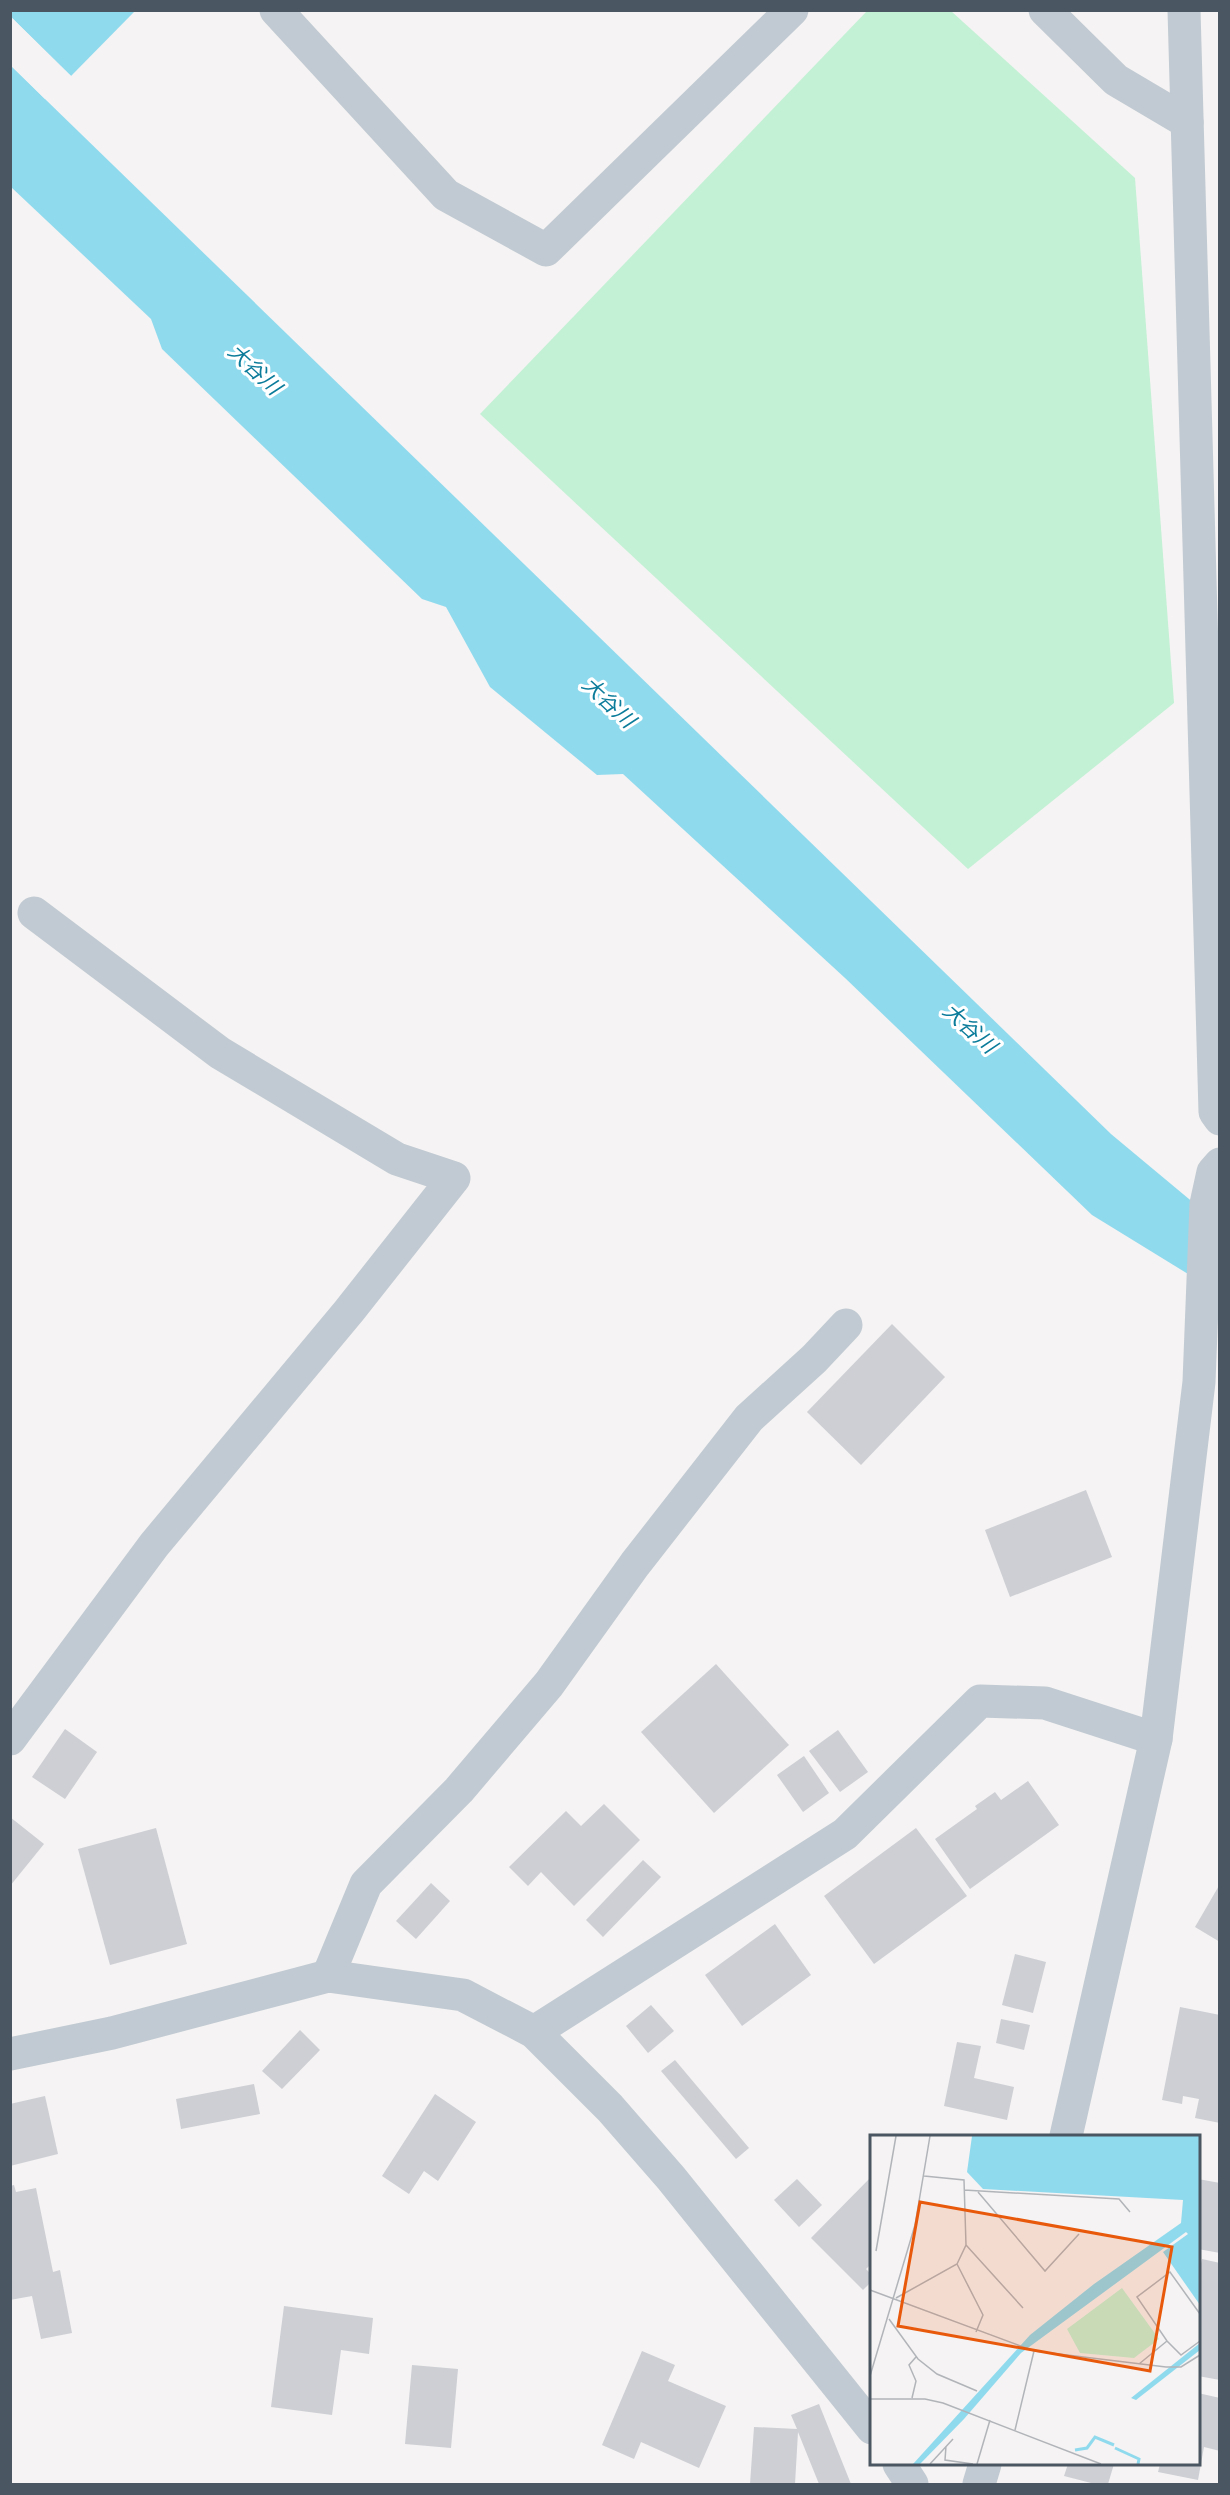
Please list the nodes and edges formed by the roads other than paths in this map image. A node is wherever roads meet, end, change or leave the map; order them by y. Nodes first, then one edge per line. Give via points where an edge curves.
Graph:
1 (276, 10) edge
2 (792, 10) edge
3 (1045, 10) edge
4 (1184, 10) edge
5 (1187, 122) junction
6 (34, 913) dead end
7 (1220, 1119) edge
8 (1216, 1168) edge
9 (846, 1325) dead end
10 (10, 1739) edge
11 (1156, 1739) junction
12 (328, 1976) junction
13 (534, 2032) junction
14 (10, 2054) edge
15 (1066, 2135) edge
16 (861, 2403) edge
17 (870, 2423) edge
18 (900, 2465) edge
19 (984, 2465) edge
20 (912, 2484) edge
21 (979, 2484) edge

1 - 2 street via 446,195 546,250
3 - 5 street via 1116,80
4 - 5 street
5 - 7 street via 1215,1112
6 - 10 street via 220,1053 397,1159 454,1178 154,1545
8 - 11 street via 1206,1204 1198,1382
9 - 12 street via 749,1418 635,1564 549,1684 459,1790 366,1884
11 - 13 street via 1045,1703 980,1701 845,1834
11 - 15 street
12 - 13 street via 463,1995
12 - 14 street via 112,2033
13 - 16 street via 610,2108
16 - 17 street
18 - 20 street
19 - 21 street

